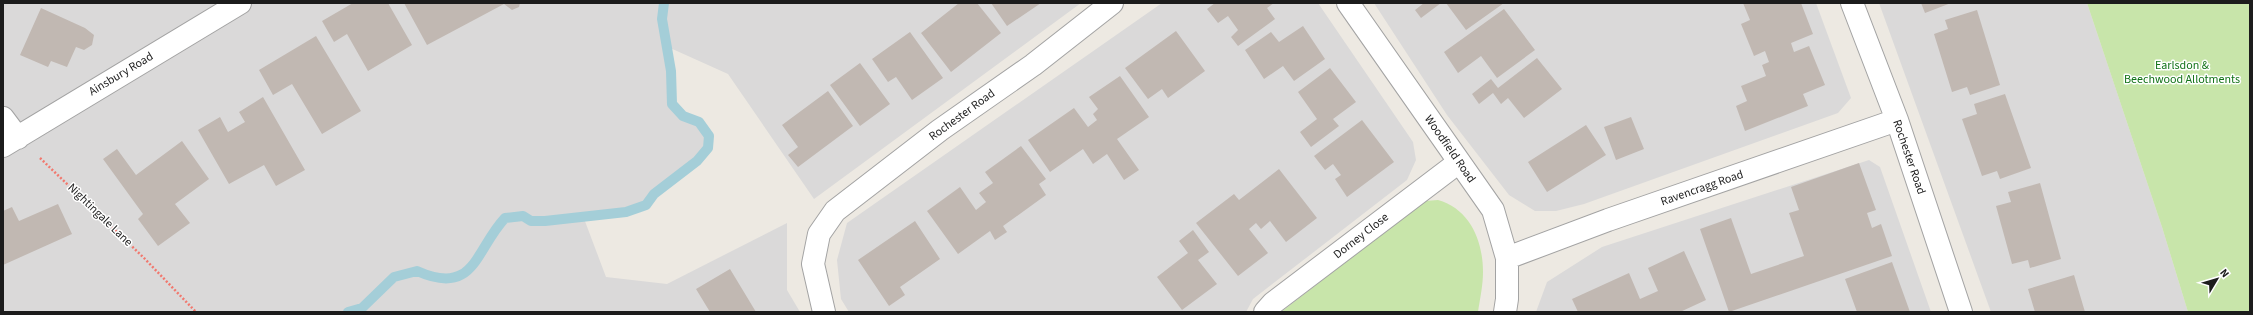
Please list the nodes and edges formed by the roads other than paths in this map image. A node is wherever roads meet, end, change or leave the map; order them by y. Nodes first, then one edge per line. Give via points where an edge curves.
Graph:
1 (240, 3) edge
2 (1112, 3) edge
3 (1348, 3) edge
4 (1852, 3) edge
5 (3, 118) edge
6 (1897, 120) junction
7 (10, 142) edge
8 (1459, 162) junction
9 (1507, 258) junction
10 (824, 312) edge
11 (1265, 312) edge
12 (1505, 312) edge
13 (1961, 312) edge

1 - 7 street, Ainsbury Road
2 - 10 street, Rochester Road via 1033,65 940,130 835,211 819,234 813,264
3 - 8 street, Woodfield Road
4 - 6 street, Rochester Road
5 - 7 street
6 - 9 street, Ravencragg Road via 1608,220
6 - 13 street, Rochester Road
8 - 9 street, Woodfield Road via 1492,210
8 - 11 street, Dorney Close
9 - 12 street, Woodfield Road

